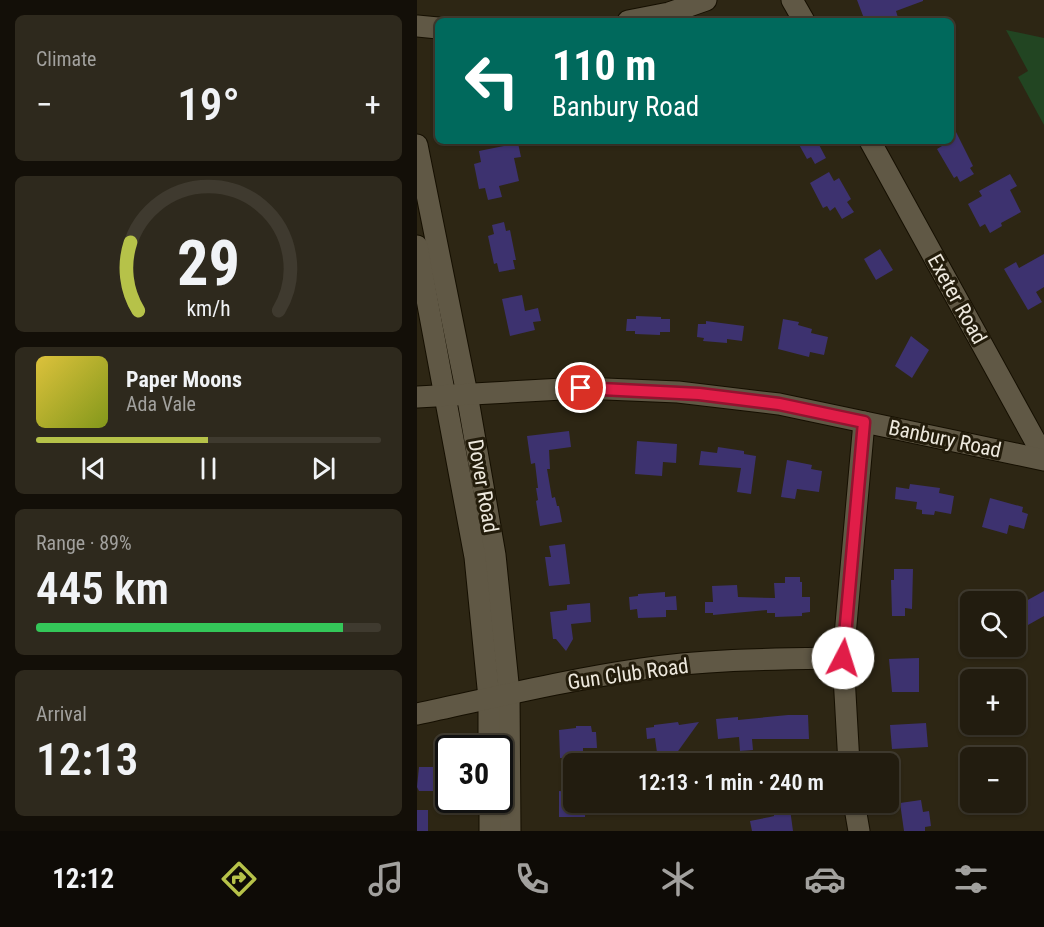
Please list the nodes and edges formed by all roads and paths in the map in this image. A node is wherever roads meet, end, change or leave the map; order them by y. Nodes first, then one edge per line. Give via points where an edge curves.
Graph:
1 (706, 0) edge
2 (792, 0) edge
3 (646, 18) edge
4 (802, 18) edge
5 (417, 26) edge
6 (435, 28) edge
7 (872, 144) edge
8 (417, 145) edge
9 (417, 246) edge
10 (467, 394) junction
11 (445, 395) junction
12 (417, 397) edge
13 (864, 422) junction
14 (1044, 459) edge
15 (843, 658) junction
16 (499, 696) junction
17 (417, 714) edge
18 (492, 735) edge
19 (848, 753) edge
20 (490, 813) edge
21 (856, 813) edge
22 (490, 831) edge
23 (510, 831) edge
24 (859, 831) edge

1 - 3 street
2 - 4 street
5 - 6 street
7 - 14 street, Exeter Road
8 - 10 street, Dover Road
9 - 11 street, Dover Road
10 - 11 street, Banbury Road
10 - 13 street, Banbury Road via 581,388 678,392 779,404
10 - 16 street, Dover Road via 495,555
11 - 12 street, Banbury Road
11 - 16 street, Dover Road
13 - 14 street, Banbury Road
13 - 15 street
15 - 16 street, Gun Club Road via 728,660 643,669
15 - 19 street
16 - 17 street, Gun Club Road
16 - 18 street, Dover Road
16 - 23 street, Dover Road
20 - 22 street
21 - 24 street

